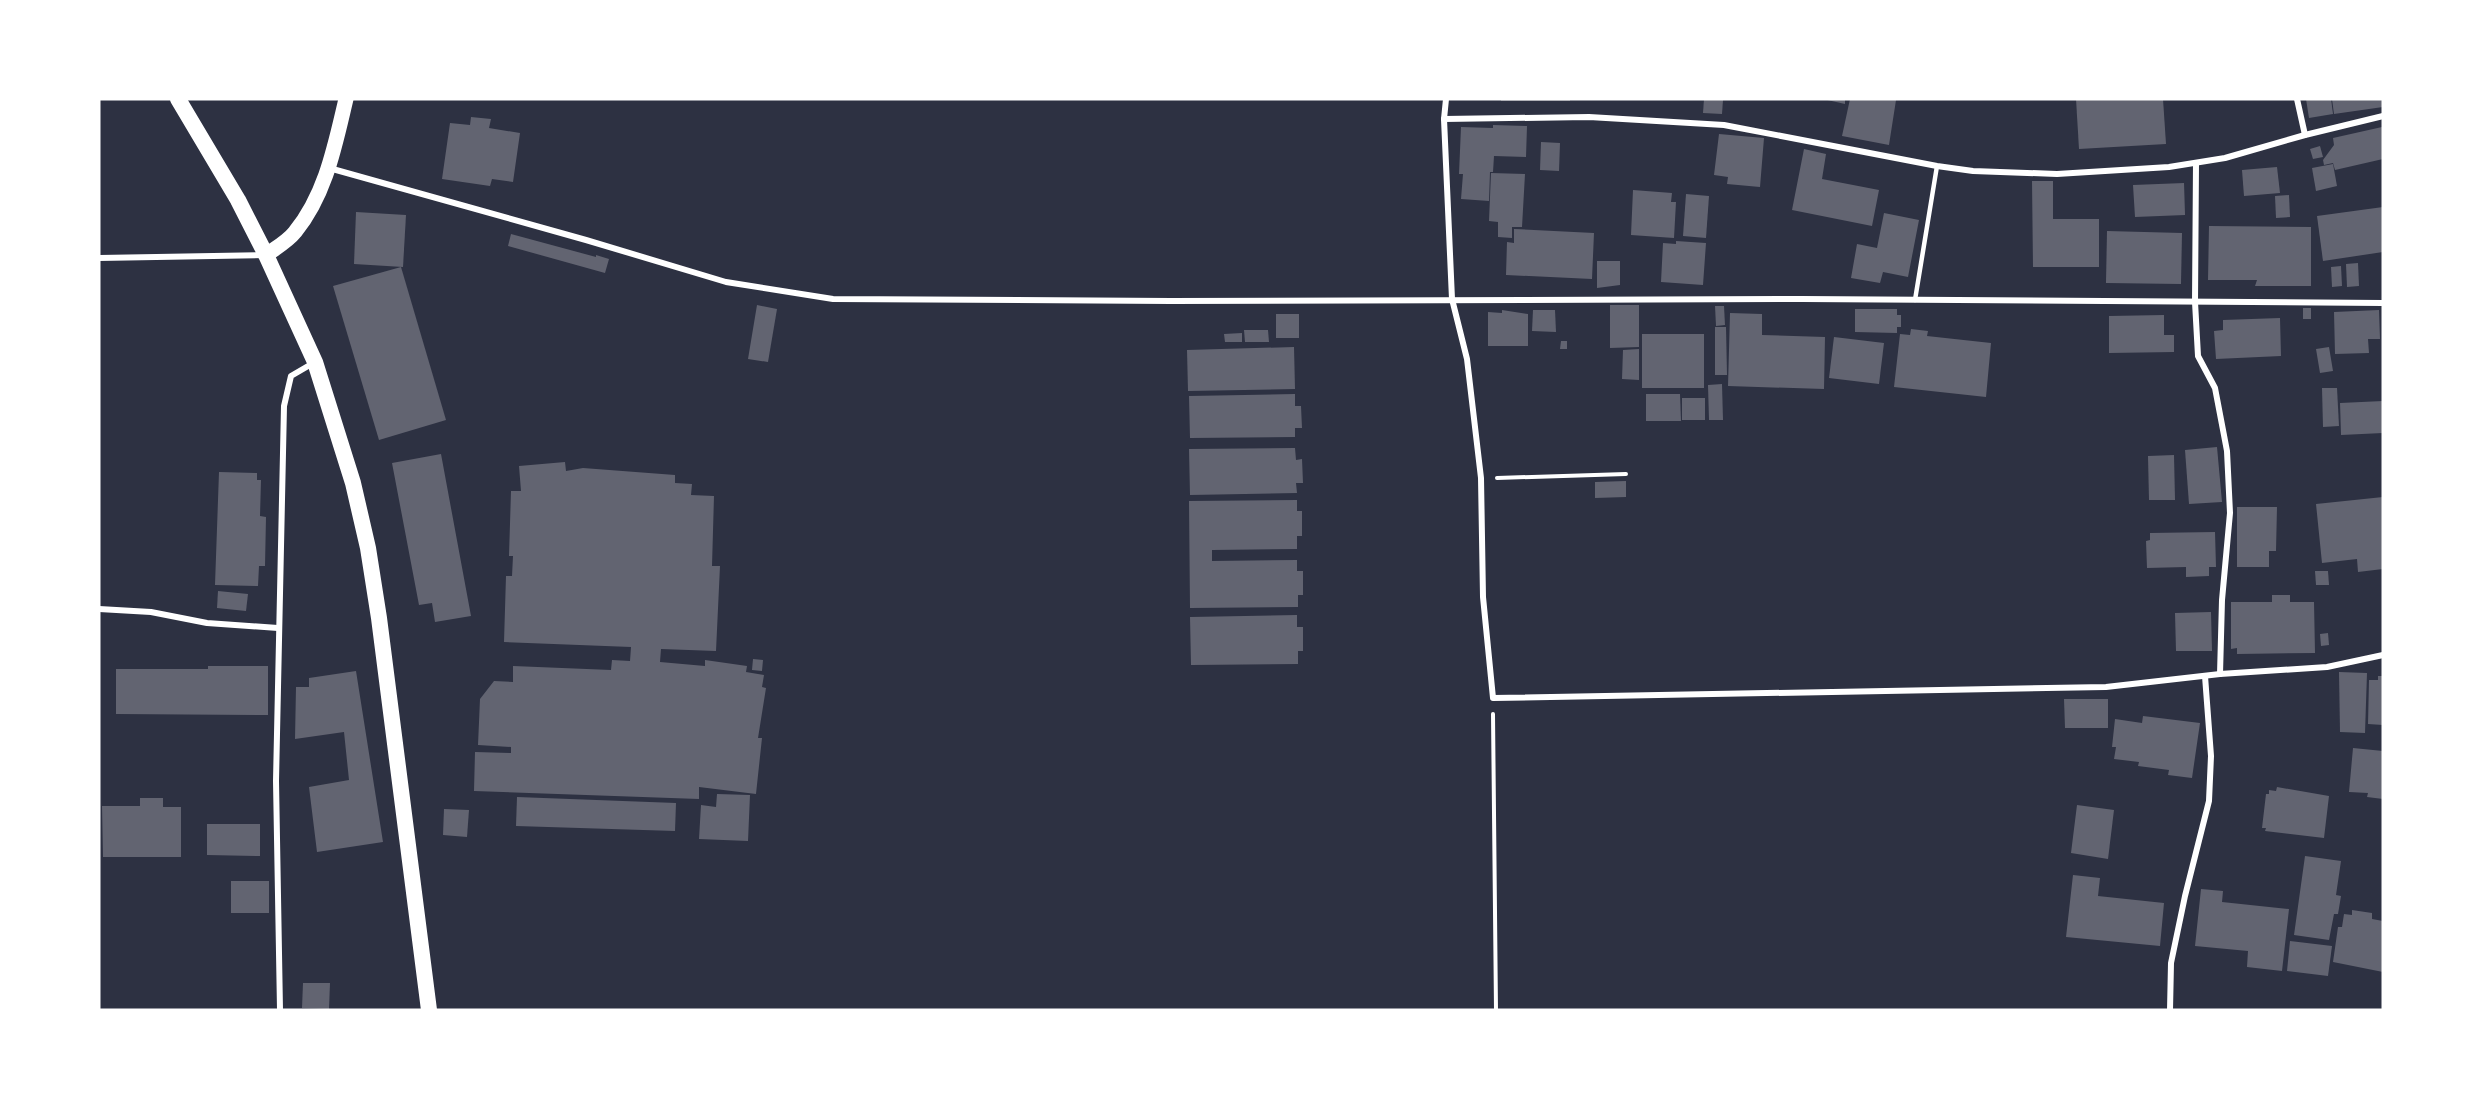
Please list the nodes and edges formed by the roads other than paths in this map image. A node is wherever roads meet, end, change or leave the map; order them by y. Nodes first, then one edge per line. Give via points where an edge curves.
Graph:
1 (178, 99) edge
2 (346, 99) edge
3 (1446, 99) edge
4 (2297, 99) edge
5 (2383, 116) edge
6 (1444, 119) junction
7 (2305, 135) junction
8 (2196, 163) junction
9 (1937, 166) junction
10 (329, 168) junction
11 (266, 255) junction
12 (99, 258) edge
13 (1452, 299) junction
14 (1915, 300) junction
15 (2195, 302) junction
16 (2383, 303) edge
17 (315, 362) junction
18 (99, 609) edge
19 (278, 628) junction
20 (2383, 655) edge
21 (2220, 674) junction
22 (2205, 675) junction
23 (280, 1010) edge
24 (429, 1010) edge
25 (2170, 1010) edge

1 - 11 highway
2 - 10 main road
3 - 6 street
4 - 7 street
5 - 7 street
6 - 9 street via 1589,117 1724,125
6 - 13 street
7 - 8 street
8 - 9 street via 2057,174
8 - 15 street
9 - 14 lane
10 - 11 main road via 294,234
10 - 13 street via 726,282 833,299
11 - 12 street
11 - 17 highway
13 - 14 street
13 - 22 street via 1467,359 1481,478 1492,698 2106,687
14 - 15 street
15 - 16 street
15 - 21 street via 2198,356 2215,388 2227,451 2230,513
17 - 19 street via 291,376 285,406
17 - 24 highway via 353,483 368,548
18 - 19 street
19 - 23 street
20 - 21 street via 2327,667
21 - 22 street
22 - 25 street via 2211,756 2209,801 2170,963

